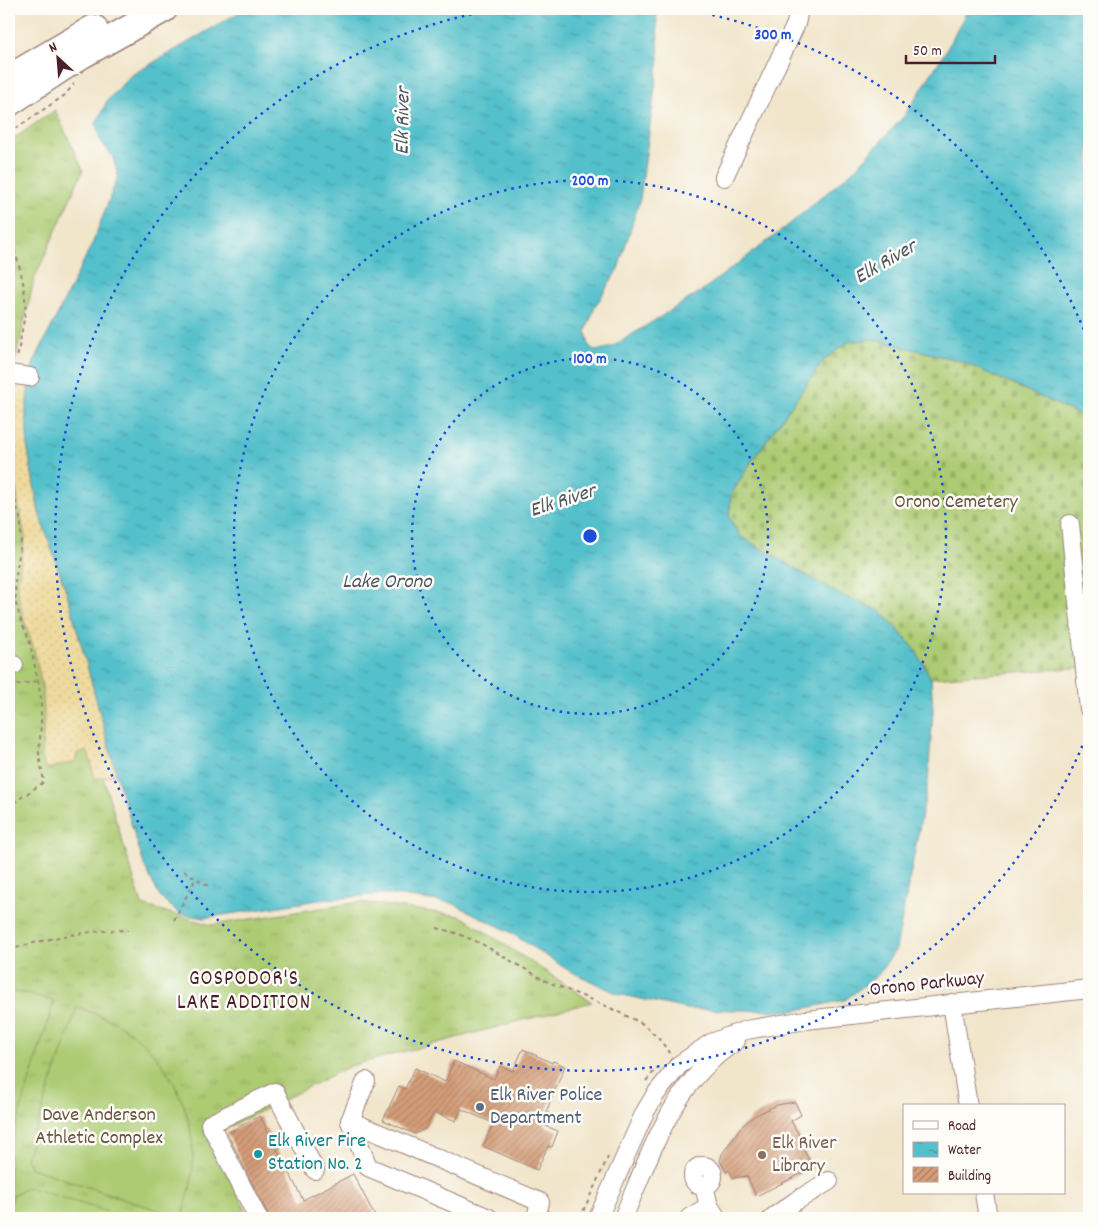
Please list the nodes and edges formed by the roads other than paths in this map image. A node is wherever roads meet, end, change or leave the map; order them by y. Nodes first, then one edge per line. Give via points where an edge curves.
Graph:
1 (130, 9) edge
2 (164, 9) edge
3 (799, 9) edge
4 (9, 78) edge
5 (9, 103) edge
6 (724, 176) dead end
7 (12, 370) edge
8 (30, 377) dead end
9 (1070, 524) dead end
10 (1089, 709) edge
11 (1089, 989) edge
12 (952, 1003) junction
13 (770, 1025) junction
14 (366, 1081) dead end
15 (968, 1104) edge
16 (350, 1121) junction
17 (315, 1170) dead end
18 (829, 1181) dead end
19 (704, 1186) dead end
20 (984, 1194) edge
21 (713, 1212) edge
22 (258, 1218) edge
23 (489, 1218) edge
24 (536, 1218) edge
25 (598, 1218) edge
26 (624, 1218) edge
27 (689, 1218) edge
28 (772, 1218) edge
29 (988, 1218) edge

1 - 4 highway
2 - 5 highway via 82,55
3 - 6 street via 796,24
7 - 8 street
9 - 10 street
11 - 12 street, Orono Parkway
12 - 13 street, Orono Parkway
12 - 15 street
13 - 25 street via 711,1043 679,1065 666,1079 645,1112
13 - 26 street via 722,1050 691,1080 664,1123
14 - 16 street
16 - 23 street via 368,1167
16 - 24 street via 540,1202
17 - 22 street via 275,1092 210,1124
18 - 28 street
19 - 21 street
20 - 29 street
21 - 27 street

